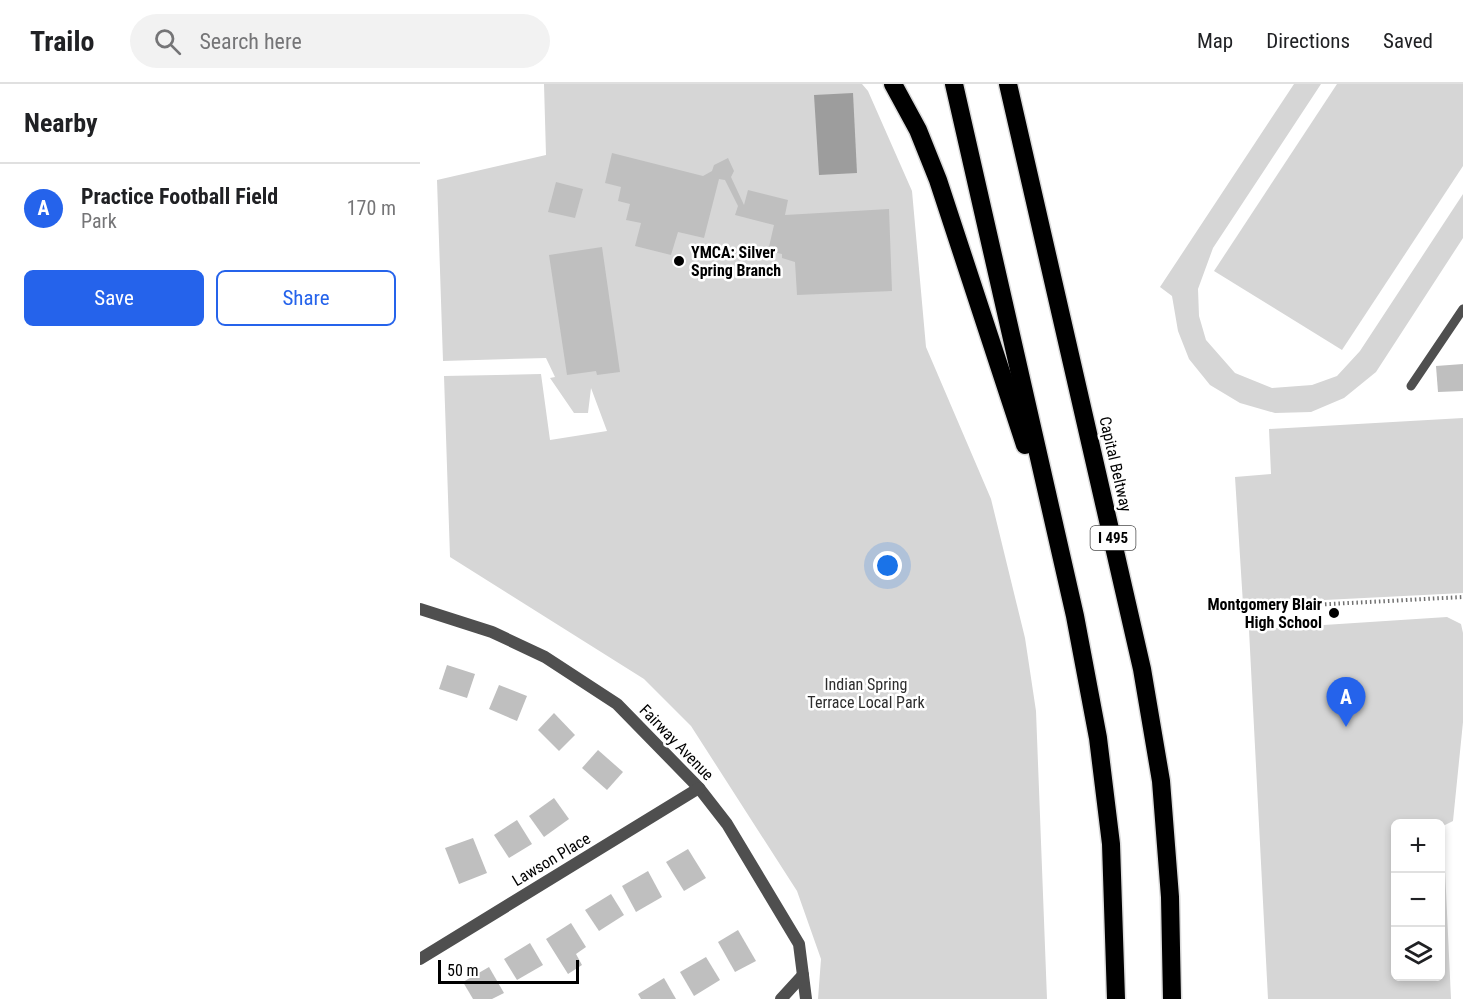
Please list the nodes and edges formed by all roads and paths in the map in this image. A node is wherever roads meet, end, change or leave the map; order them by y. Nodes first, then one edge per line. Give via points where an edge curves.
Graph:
1 (893, 84) edge
2 (954, 84) edge
3 (1008, 84) edge
4 (1463, 309) edge
5 (1412, 386) dead end
6 (1062, 558) junction
7 (1463, 597) edge
8 (1312, 600) dead end
9 (420, 609) edge
10 (699, 788) junction
11 (420, 959) edge
12 (803, 975) junction
13 (780, 999) edge
14 (806, 999) edge
15 (1116, 999) edge
16 (1172, 999) edge

1 - 6 highway via 918,130 957,231
2 - 6 highway
3 - 16 highway, Capital Beltway / I 495 via 1142,669 1161,781 1170,897
4 - 5 lane
6 - 15 highway via 1106,788
7 - 8 path via 1312,605
9 - 10 street, Fairway Avenue via 492,632 545,657 617,704
10 - 11 street, Lawson Place
10 - 12 street, Fairway Avenue via 727,824 799,944
12 - 13 street
12 - 14 street, Fairway Avenue

